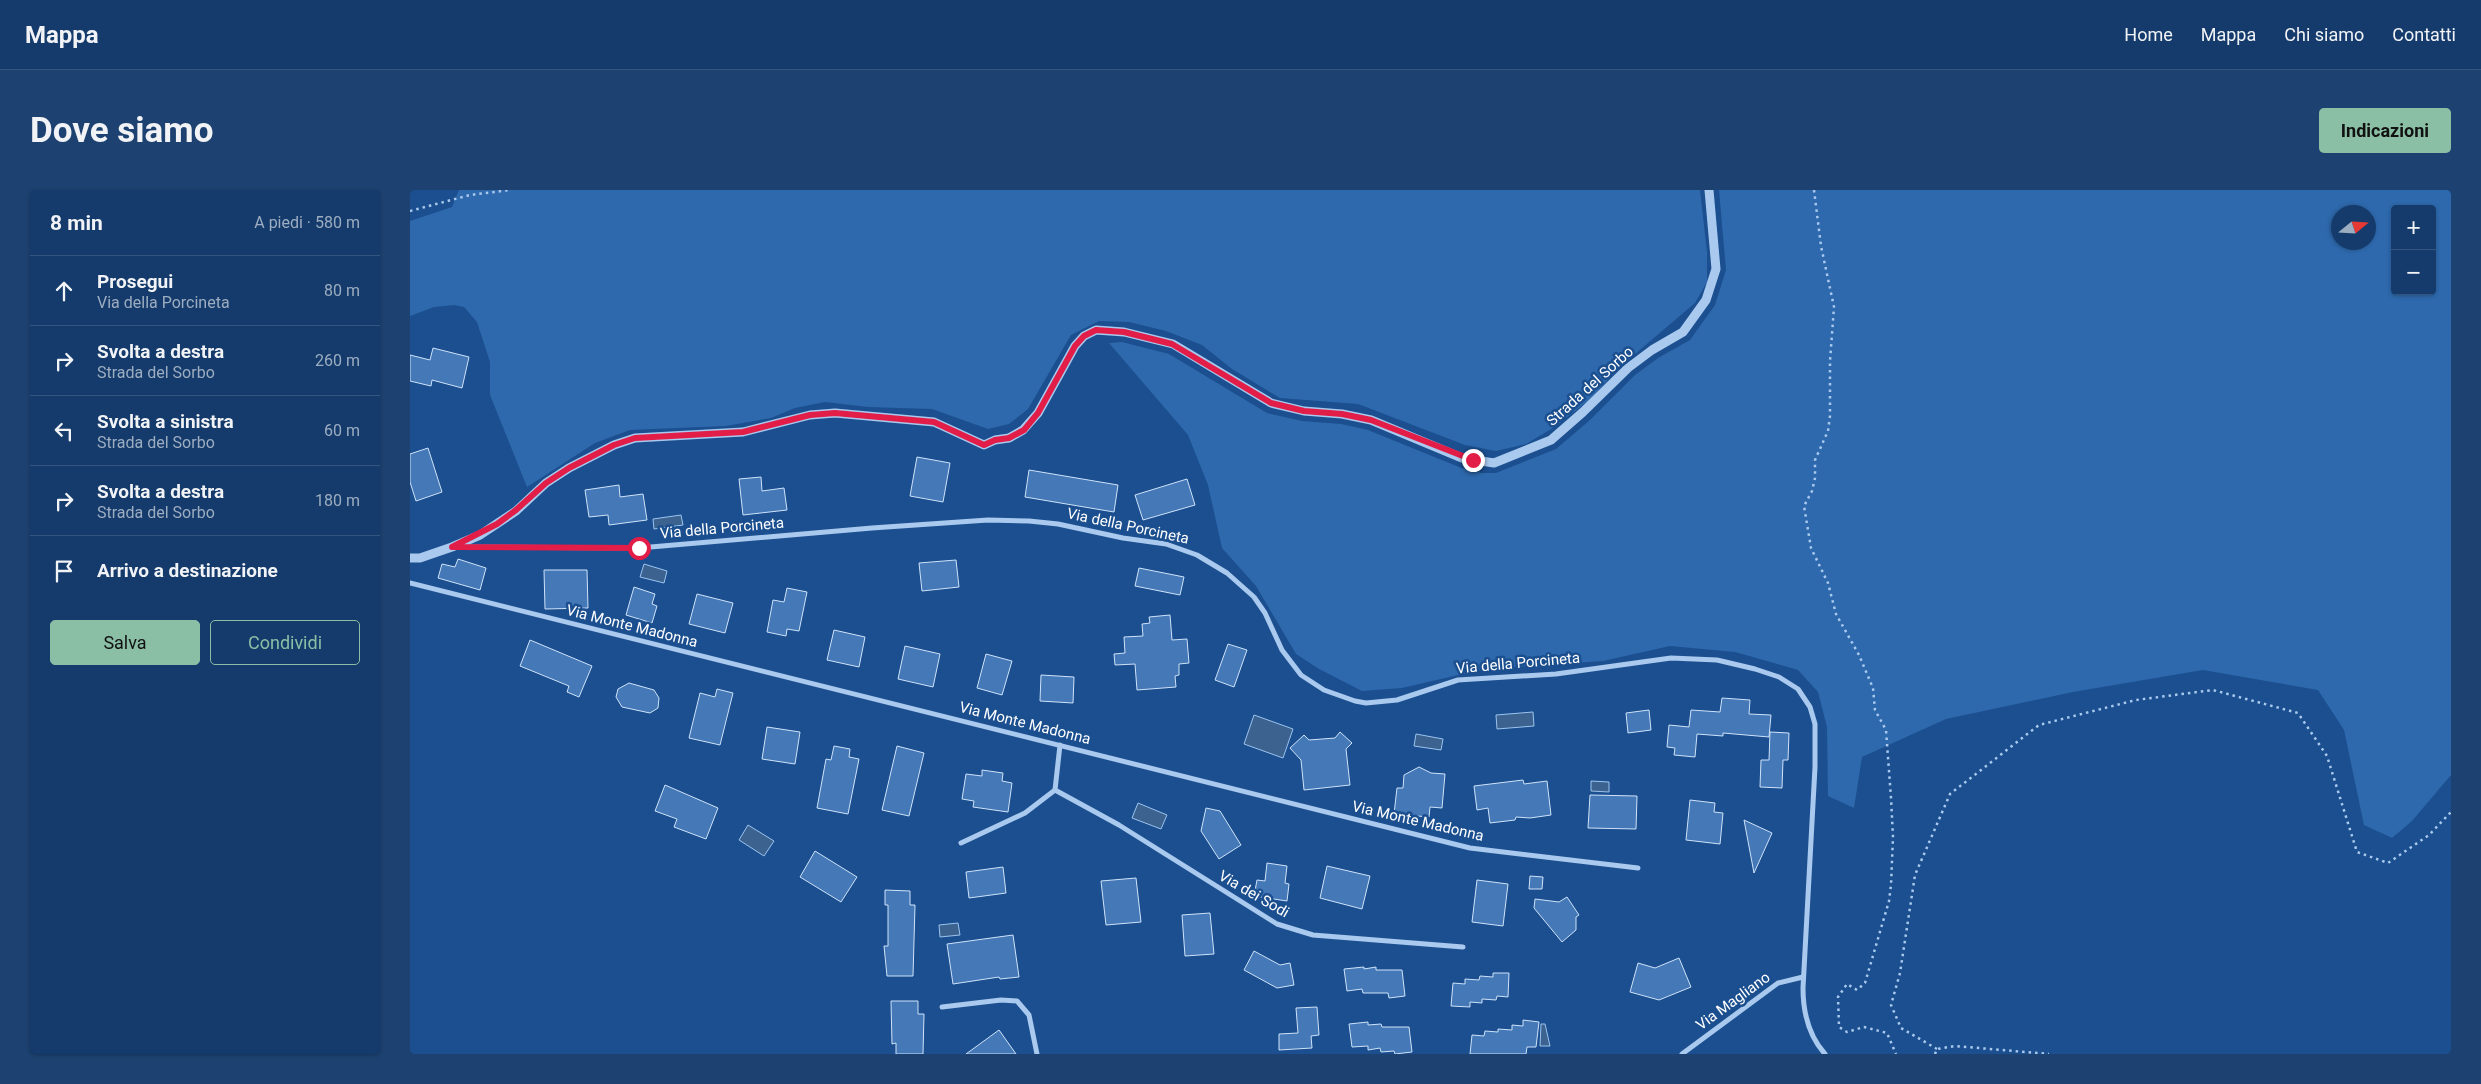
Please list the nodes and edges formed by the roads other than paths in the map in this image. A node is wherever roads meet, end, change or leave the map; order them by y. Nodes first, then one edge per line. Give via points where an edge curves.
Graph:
1 (1709, 190) edge
2 (452, 547) junction
3 (410, 558) edge
4 (410, 583) edge
5 (1060, 745) junction
6 (1056, 790) junction
7 (961, 843) dead end
8 (1638, 868) dead end
9 (1464, 947) dead end
10 (1803, 977) junction
11 (942, 1007) dead end
12 (1037, 1054) edge
13 (1682, 1054) edge
14 (1825, 1054) edge

1 - 2 street, Strada del Sorbo via 1716,269 1706,300 1683,332 1628,368 1551,440 1494,463 1462,458 1371,420 1271,403 1172,344 1124,332 1096,330 1075,346 1038,413 1024,430 1009,438 984,445 934,422 821,413 743,432 635,438 569,468 497,524
2 - 3 street, Strada del Sorbo via 420,558
2 - 10 street, Via della Porcineta via 639,548 988,520 1039,522 1175,546 1206,559 1254,597 1282,650 1301,675 1324,690 1355,701 1397,700 1458,680 1556,674 1671,658 1716,660 1779,676 1798,689 1810,707 1815,724
4 - 5 street, Via Monte Madonna
5 - 6 street
5 - 8 street, Via Monte Madonna via 1470,848
6 - 7 street via 1024,813
6 - 9 street, Via dei Sodi via 1119,825 1260,915 1292,930 1313,935
10 - 13 street, Via Magliano via 1778,983
10 - 14 street, Via della Porcineta via 1806,1016 1812,1034
11 - 12 street via 1001,1000 1017,1002 1030,1015

